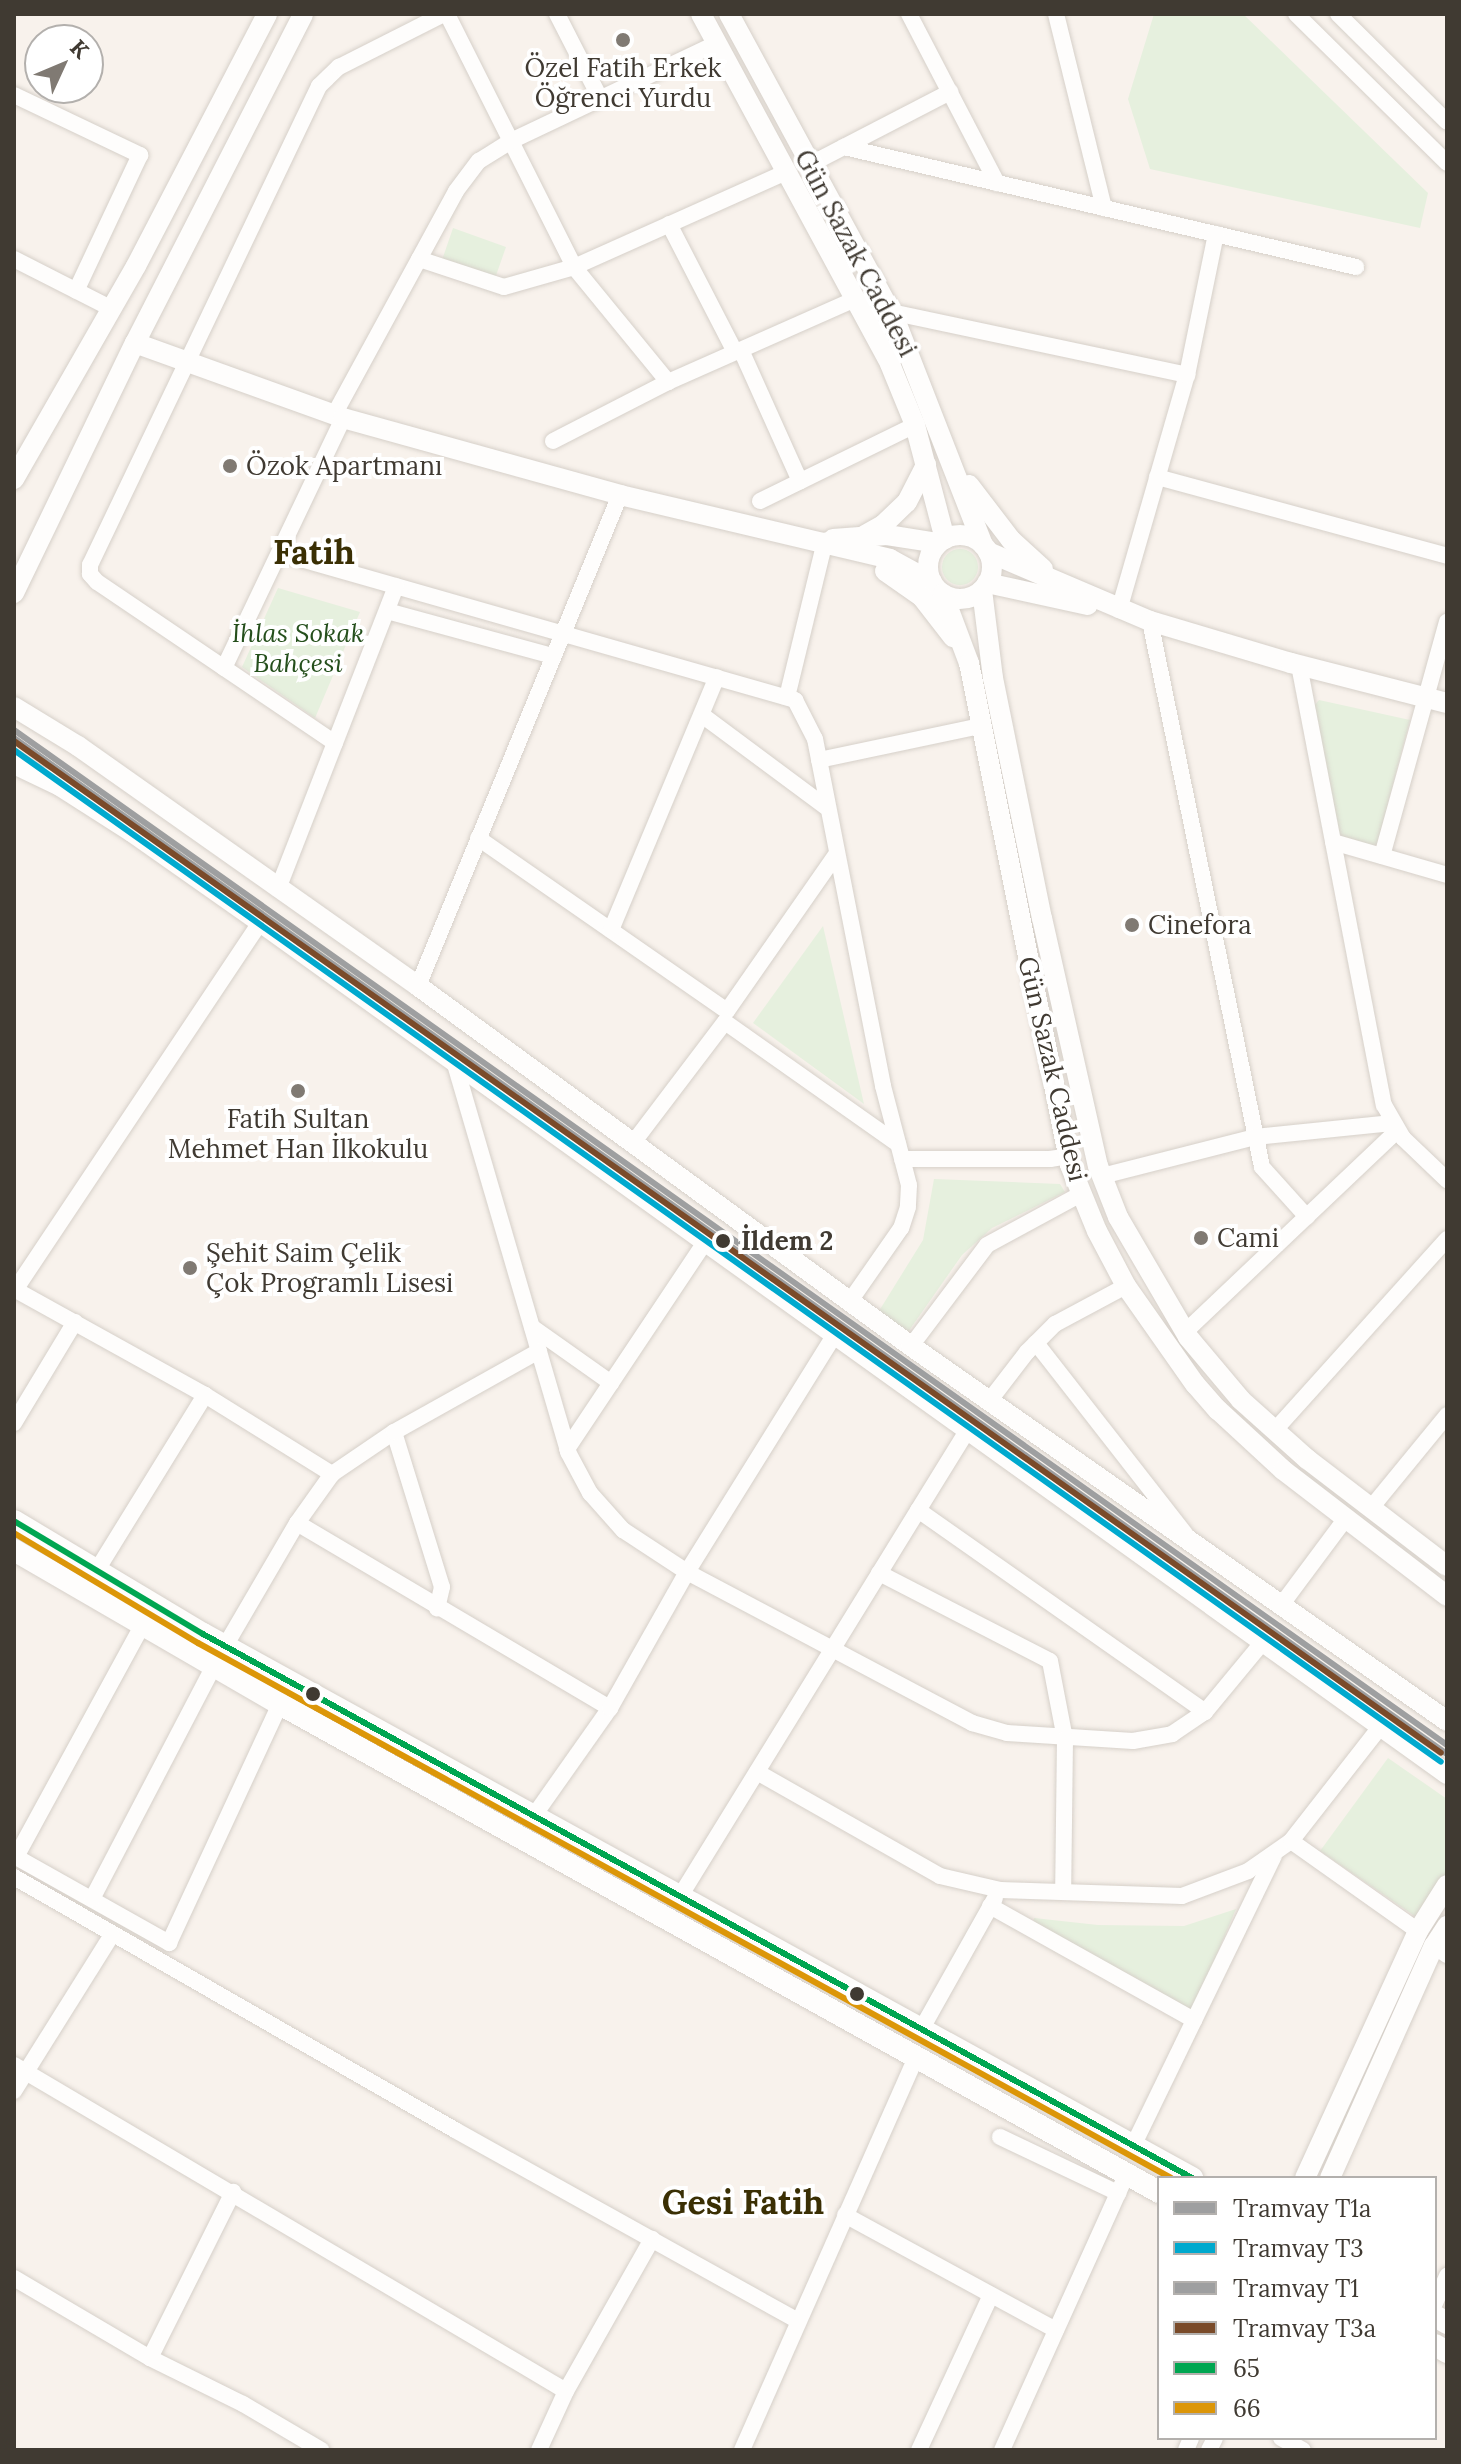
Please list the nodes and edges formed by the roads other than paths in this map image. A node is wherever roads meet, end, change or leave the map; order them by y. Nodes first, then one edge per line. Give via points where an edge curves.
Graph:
1 (267, 14) edge
2 (303, 14) edge
3 (445, 14) edge
4 (557, 14) edge
5 (701, 14) edge
6 (729, 14) edge
7 (909, 14) edge
8 (1056, 14) edge
9 (1296, 14) edge
10 (1338, 14) edge
11 (717, 43) junction
12 (950, 92) junction
13 (14, 95) edge
14 (600, 98) junction
15 (1447, 122) edge
16 (511, 141) junction
17 (844, 147) junction
18 (1447, 163) edge
19 (811, 164) junction
20 (786, 172) junction
21 (997, 183) junction
22 (1104, 208) junction
23 (669, 224) junction
24 (1216, 234) junction
25 (14, 259) edge
26 (419, 259) junction
27 (574, 267) junction
28 (1356, 267) dead end
29 (76, 291) junction
30 (855, 299) junction
31 (112, 309) junction
32 (891, 312) junction
33 (135, 343) junction
34 (738, 351) junction
35 (186, 364) junction
36 (1187, 375) junction
37 (668, 382) junction
38 (338, 416) junction
39 (915, 425) junction
40 (553, 441) dead end
41 (948, 452) junction
42 (926, 465) junction
43 (1157, 477) junction
44 (14, 479) edge
45 (800, 481) junction
46 (620, 495) junction
47 (760, 501) dead end
48 (865, 535) junction
49 (825, 541) junction
50 (941, 541) junction
51 (985, 548) junction
52 (280, 553) junction
53 (1447, 556) edge
54 (396, 586) junction
55 (984, 586) junction
56 (938, 588) junction
57 (14, 593) edge
58 (1087, 596) junction
59 (1119, 610) junction
60 (387, 611) junction
61 (1150, 621) junction
62 (1447, 622) edge
63 (562, 633) junction
64 (553, 656) junction
65 (969, 663) junction
66 (1299, 665) junction
67 (224, 668) junction
68 (717, 677) junction
69 (787, 697) junction
70 (1426, 698) junction
71 (1447, 703) edge
72 (14, 707) edge
73 (702, 715) junction
74 (981, 726) junction
75 (335, 743) junction
76 (819, 760) junction
77 (14, 764) edge
78 (826, 807) junction
79 (478, 838) junction
80 (1333, 842) junction
81 (836, 855) junction
82 (1382, 856) junction
83 (1447, 875) edge
84 (278, 889) junction
85 (260, 922) junction
86 (611, 930) junction
87 (418, 986) junction
88 (726, 1016) junction
89 (454, 1061) junction
90 (1395, 1127) junction
91 (1255, 1137) junction
92 (633, 1143) junction
93 (900, 1151) junction
94 (1069, 1156) junction
95 (1102, 1176) junction
96 (1447, 1180) edge
97 (1081, 1194) junction
98 (1307, 1217) junction
99 (1447, 1239) edge
100 (705, 1242) junction
101 (1126, 1286) junction
102 (15, 1289) edge
103 (850, 1301) junction
104 (75, 1322) junction
105 (532, 1327) junction
106 (1185, 1332) junction
107 (834, 1336) junction
108 (1036, 1343) junction
109 (911, 1346) junction
110 (539, 1351) junction
111 (611, 1383) junction
112 (205, 1395) junction
113 (990, 1400) junction
114 (1447, 1415) edge
115 (14, 1423) edge
116 (1275, 1430) junction
117 (967, 1431) junction
118 (394, 1432) junction
119 (567, 1449) junction
120 (332, 1474) junction
121 (1371, 1508) junction
122 (918, 1510) junction
123 (1346, 1518) junction
124 (14, 1521) edge
125 (297, 1523) junction
126 (1191, 1540) junction
127 (14, 1550) edge
128 (1447, 1566) edge
129 (97, 1570) junction
130 (687, 1572) junction
131 (879, 1573) junction
132 (1447, 1596) edge
133 (1282, 1604) junction
134 (437, 1608) junction
135 (143, 1624) junction
136 (1263, 1642) junction
137 (834, 1646) junction
138 (220, 1656) junction
139 (280, 1704) junction
140 (610, 1708) junction
141 (1205, 1712) junction
142 (1447, 1721) edge
143 (1380, 1727) junction
144 (1065, 1739) junction
145 (757, 1772) junction
146 (1447, 1774) edge
147 (533, 1817) junction
148 (1291, 1841) junction
149 (1274, 1855) junction
150 (14, 1877) edge
151 (1447, 1885) edge
152 (1000, 1890) junction
153 (1063, 1892) junction
154 (679, 1898) junction
155 (92, 1899) junction
156 (990, 1906) junction
157 (1447, 1926) edge
158 (1418, 1931) junction
159 (112, 1935) junction
160 (1440, 1951) edge
161 (1194, 2020) junction
162 (921, 2030) junction
163 (916, 2057) junction
164 (19, 2068) edge
165 (14, 2091) edge
166 (1000, 2137) dead end
167 (1133, 2146) junction
168 (1188, 2176) edge
169 (1306, 2176) edge
170 (1331, 2176) edge
171 (1122, 2183) junction
172 (233, 2192) junction
173 (1157, 2192) edge
174 (845, 2215) junction
175 (652, 2239) junction
176 (1447, 2276) edge
177 (14, 2278) edge
178 (991, 2295) junction
179 (1437, 2298) edge
180 (798, 2321) junction
181 (1056, 2330) junction
182 (150, 2358) junction
183 (566, 2391) junction
184 (1285, 2440) edge
185 (321, 2450) edge
186 (539, 2450) edge
187 (742, 2450) edge
188 (919, 2450) edge
189 (1002, 2450) edge
190 (1303, 2450) edge

1 - 31 street
2 - 33 street
3 - 16 street
3 - 35 street via 339,67 319,86
4 - 14 street
5 - 11 street, Gün Sazak Caddesi
6 - 19 street, Gün Sazak Caddesi
7 - 12 street
8 - 22 street
9 - 18 street
10 - 15 street
11 - 14 street
11 - 20 street, Gün Sazak Caddesi
12 - 17 street
12 - 21 street
13 - 29 street via 140,155
14 - 16 street
16 - 26 street via 470,170
16 - 27 street
17 - 19 street
17 - 21 street
19 - 32 street, Gün Sazak Caddesi
20 - 23 street
20 - 30 street, Gün Sazak Caddesi
21 - 22 street
22 - 24 street
23 - 27 street
23 - 34 street
24 - 28 street
24 - 36 street
25 - 29 street
26 - 27 street via 504,287
26 - 38 street
27 - 37 street
29 - 31 street
30 - 34 street
30 - 39 street, Gün Sazak Caddesi
31 - 44 street
32 - 36 street
32 - 41 street, Gün Sazak Caddesi
33 - 35 street
33 - 57 street
34 - 37 street
34 - 45 street
35 - 38 street
35 - 67 street via 90,569 97,582
36 - 43 street
37 - 40 street
38 - 46 street
38 - 52 street
39 - 42 street, Gün Sazak Caddesi
39 - 45 street
41 - 51 street, Gün Sazak Caddesi
41 - 58 street via 1011,540 1046,572
42 - 48 street via 907,502
42 - 50 street, Gün Sazak Caddesi
43 - 53 street
43 - 59 street
45 - 47 street
46 - 49 street
46 - 63 street
48 - 49 street
48 - 50 street
49 - 56 street via 890,559
49 - 65 street via 912,588
49 - 69 street
50 - 51 street via 961,535
50 - 56 street via 928,566
51 - 55 street via 991,568
51 - 58 street
52 - 54 street
52 - 67 street
54 - 60 street
54 - 63 street
55 - 56 street via 959,598
55 - 59 street
55 - 95 street, Gün Sazak Caddesi via 987,648 1023,828
56 - 65 street, Gün Sazak Caddesi
58 - 59 street
59 - 61 street
60 - 64 street
60 - 75 street
61 - 66 street
61 - 91 street
62 - 70 street
63 - 64 street
63 - 68 street
64 - 79 street
65 - 74 street, Gün Sazak Caddesi
66 - 70 street
66 - 80 street
67 - 75 street
68 - 69 street
68 - 73 street
69 - 76 street via 795,700 815,739
70 - 71 street
70 - 82 street
72 - 84 street via 78,746
73 - 78 street
73 - 86 street
74 - 76 street
74 - 94 street, Gün Sazak Caddesi
75 - 84 street
76 - 78 street
77 - 85 street via 60,786
78 - 81 street
79 - 86 street
79 - 87 street
80 - 82 street
80 - 90 street via 1384,1105
81 - 88 street
81 - 93 street
82 - 83 street
84 - 87 street
85 - 89 street
85 - 102 street
86 - 88 street
87 - 92 street
88 - 92 street
88 - 93 street
89 - 100 street
89 - 105 street
90 - 91 street
90 - 96 street
90 - 98 street
91 - 95 street
91 - 98 street via 1262,1167
92 - 103 street
93 - 94 street
93 - 103 street via 909,1185 905,1218
94 - 97 street, Gün Sazak Caddesi
95 - 106 street, Gün Sazak Caddesi via 1118,1217
97 - 101 street, Gün Sazak Caddesi
97 - 109 street via 987,1245
98 - 106 street
99 - 116 street
100 - 107 street
100 - 111 street
101 - 108 street via 1055,1324
101 - 123 street, Gün Sazak Caddesi via 1218,1410
102 - 104 street
103 - 109 street
104 - 112 street
104 - 115 street
105 - 110 street
105 - 111 street
106 - 116 street, Gün Sazak Caddesi via 1241,1400
107 - 117 street
107 - 130 street
108 - 113 street
108 - 126 street
109 - 113 street
110 - 118 street
110 - 119 street
111 - 119 street
112 - 120 street
112 - 129 street
113 - 126 street
114 - 121 street
116 - 121 street, Gün Sazak Caddesi
117 - 122 street
117 - 136 street
118 - 120 street
118 - 134 street via 442,1587
119 - 130 street via 581,1480 611,1519
120 - 125 street
121 - 128 street, Gün Sazak Caddesi
122 - 131 street
122 - 141 street
123 - 132 street, Gün Sazak Caddesi
123 - 133 street
124 - 129 main road
125 - 134 street
125 - 138 street
126 - 133 street
127 - 135 main road
129 - 138 main road
130 - 137 street
130 - 140 street
131 - 137 street
131 - 144 street via 1050,1661
133 - 142 street
134 - 140 street
135 - 138 main road
135 - 155 street via 16,1857
136 - 141 street
136 - 143 street
137 - 144 street via 972,1723
137 - 145 street
138 - 139 main road
138 - 147 main road
138 - 155 street
139 - 155 street via 169,1943
139 - 163 main road
140 - 147 street
141 - 144 street via 1159,1738
143 - 146 street
143 - 148 street
144 - 153 street
145 - 152 street via 940,1876
145 - 154 street
147 - 154 main road
148 - 149 street
148 - 158 street
149 - 153 street via 1238,1876 1182,1896
149 - 161 street
150 - 159 street
151 - 158 street
152 - 153 street
152 - 156 street
154 - 162 main road
156 - 161 street
156 - 162 street
157 - 160 street
158 - 169 street
159 - 164 street
159 - 175 street
160 - 170 street
161 - 167 street
162 - 167 main road
163 - 171 main road
163 - 174 street
164 - 165 street
164 - 172 street
166 - 171 street
167 - 168 main road
171 - 173 main road
171 - 181 street
172 - 182 street
172 - 183 street
174 - 178 street
174 - 180 street
175 - 180 street
175 - 183 street
176 - 179 street
177 - 182 street
178 - 181 street
178 - 188 street
180 - 187 street
181 - 189 street
182 - 185 street
183 - 186 street
184 - 190 street

